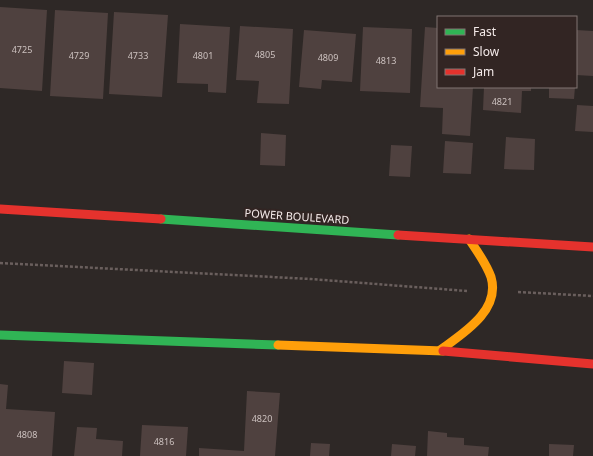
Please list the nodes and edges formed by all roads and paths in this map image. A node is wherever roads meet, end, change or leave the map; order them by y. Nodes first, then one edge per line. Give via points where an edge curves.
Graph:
1 (0, 210) edge
2 (469, 239) junction
3 (593, 247) edge
4 (0, 263) edge
5 (492, 291) junction
6 (593, 296) edge
7 (0, 335) edge
8 (439, 352) junction
9 (593, 364) edge

1 - 2 street, POWER BOULEVARD
2 - 3 street, POWER BOULEVARD
2 - 5 street via 487,268
4 - 5 path
5 - 6 path
5 - 8 street via 491,300 482,316
7 - 8 street
8 - 9 street

